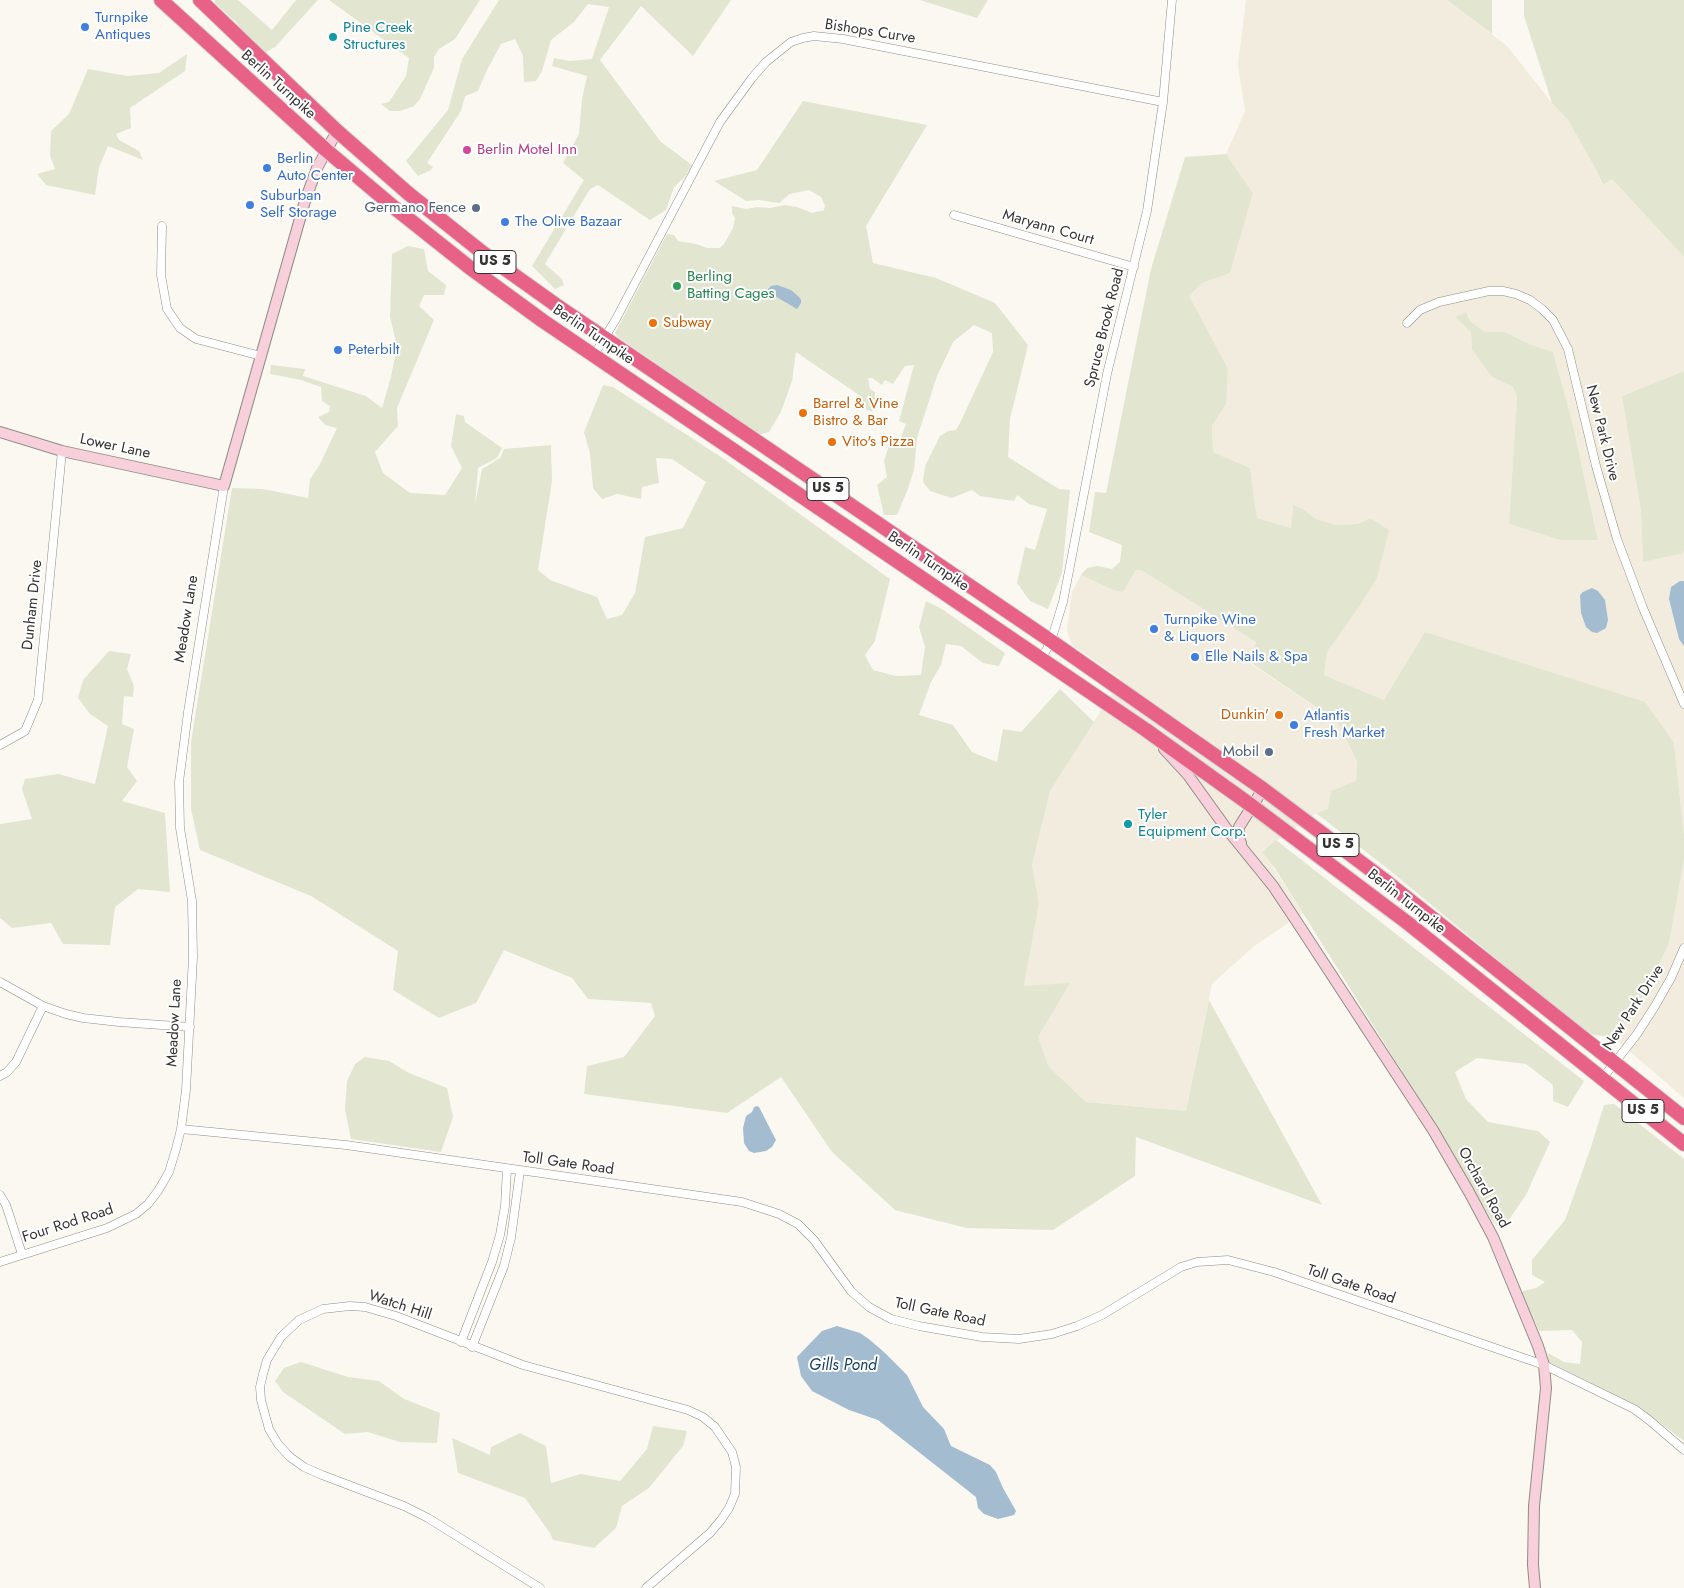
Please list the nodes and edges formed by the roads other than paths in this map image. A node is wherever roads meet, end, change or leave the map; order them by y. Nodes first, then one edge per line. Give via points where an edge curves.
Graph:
1 (161, 0) edge
2 (200, 0) edge
3 (1172, 0) edge
4 (1163, 102) junction
5 (337, 131) junction
6 (326, 150) junction
7 (954, 215) dead end
8 (162, 226) dead end
9 (1134, 266) junction
10 (1407, 323) dead end
11 (605, 338) junction
12 (594, 355) junction
13 (260, 356) junction
14 (0, 432) edge
15 (62, 451) junction
16 (224, 486) junction
17 (1051, 641) junction
18 (1042, 658) junction
19 (1684, 704) edge
20 (1146, 730) junction
21 (0, 745) edge
22 (1263, 789) junction
23 (1252, 806) junction
24 (1247, 852) junction
25 (1684, 948) edge
26 (0, 982) edge
27 (43, 1006) junction
28 (190, 1027) junction
29 (1615, 1063) junction
30 (0, 1076) edge
31 (1602, 1079) junction
32 (1684, 1118) edge
33 (181, 1129) junction
34 (1684, 1144) edge
35 (508, 1169) junction
36 (520, 1170) junction
37 (0, 1194) edge
38 (505, 1206) junction
39 (516, 1208) junction
40 (22, 1254) junction
41 (0, 1262) edge
42 (482, 1288) junction
43 (493, 1292) junction
44 (461, 1342) junction
45 (472, 1347) junction
46 (1544, 1365) junction
47 (1684, 1450) edge
48 (540, 1588) edge
49 (646, 1588) edge
50 (1535, 1588) edge

1 - 6 highway, Berlin Turnpike / US 5
2 - 5 highway, Berlin Turnpike / US 5
3 - 4 street, Spruce Brook Road
4 - 9 street, Spruce Brook Road via 1147,211
4 - 11 street, Bishops Curve via 843,39 814,36 791,42 761,68 720,122
5 - 6 street, Meadow Lane
5 - 11 highway, Berlin Turnpike / US 5 via 446,224 518,279
6 - 12 highway, Berlin Turnpike / US 5 via 469,267
6 - 13 street, Meadow Lane via 304,200
7 - 9 street, Maryann Court
8 - 13 street via 161,275 166,309 180,328 196,339
9 - 17 street, Spruce Brook Road via 1107,374 1067,582
10 - 19 street, New Park Drive via 1420,310 1439,302 1489,291 1516,294 1530,300 1553,320 1568,349 1617,539
11 - 12 street, Bishops Curve
11 - 17 highway, Berlin Turnpike / US 5
12 - 18 highway, Berlin Turnpike / US 5
13 - 16 street, Meadow Lane
14 - 15 street, Lower Lane
15 - 16 street, Lower Lane
15 - 21 street, Dunham Drive via 38,700 25,731
16 - 28 street, Meadow Lane via 179,782 180,828 192,901
17 - 18 street, Spruce Brook Road
17 - 22 highway, Berlin Turnpike / US 5
18 - 20 highway, Berlin Turnpike / US 5
20 - 23 highway, Berlin Turnpike / US 5
20 - 24 street, Orchard Road via 1183,770
22 - 23 street, Orchard Road
22 - 29 highway, Berlin Turnpike / US 5 via 1390,884
23 - 24 street, Orchard Road via 1239,827 1238,836
23 - 31 highway, Berlin Turnpike / US 5 via 1370,894
24 - 46 street, Orchard Road via 1296,919 1377,1043 1469,1192 1493,1237
25 - 29 street, New Park Drive via 1655,1006
26 - 27 street
27 - 28 street via 83,1018
27 - 30 street via 16,1062
28 - 33 street, Meadow Lane
29 - 31 street, New Park Drive
29 - 32 highway, Berlin Turnpike / US 5
31 - 34 highway, Berlin Turnpike / US 5
33 - 35 street, Toll Gate Road via 316,1141
33 - 40 street, Four Rod Road via 169,1172 148,1204 136,1214 107,1228
35 - 36 street, Toll Gate Road
35 - 38 street
36 - 39 street
36 - 46 street, Toll Gate Road via 714,1197 762,1207 798,1224 814,1240 851,1291 869,1307 891,1319 920,1326 982,1337 1019,1339 1052,1334 1102,1315 1180,1267 1228,1260 1274,1272
37 - 40 street
38 - 39 street
38 - 42 street via 500,1235
39 - 43 street via 509,1247
40 - 41 street, Four Rod Road
42 - 43 street
42 - 44 street
43 - 45 street
44 - 45 street, Watch Hill
44 - 48 street, Watch Hill via 365,1307 323,1309 299,1320 273,1348 260,1387 264,1414 278,1444 304,1467 428,1518
45 - 49 street, Watch Hill via 523,1365 688,1410 704,1417 726,1440 736,1467 735,1494 729,1508 710,1533
46 - 47 street, Toll Gate Road via 1634,1409
46 - 50 street, Orchard Road via 1546,1388 1533,1529

